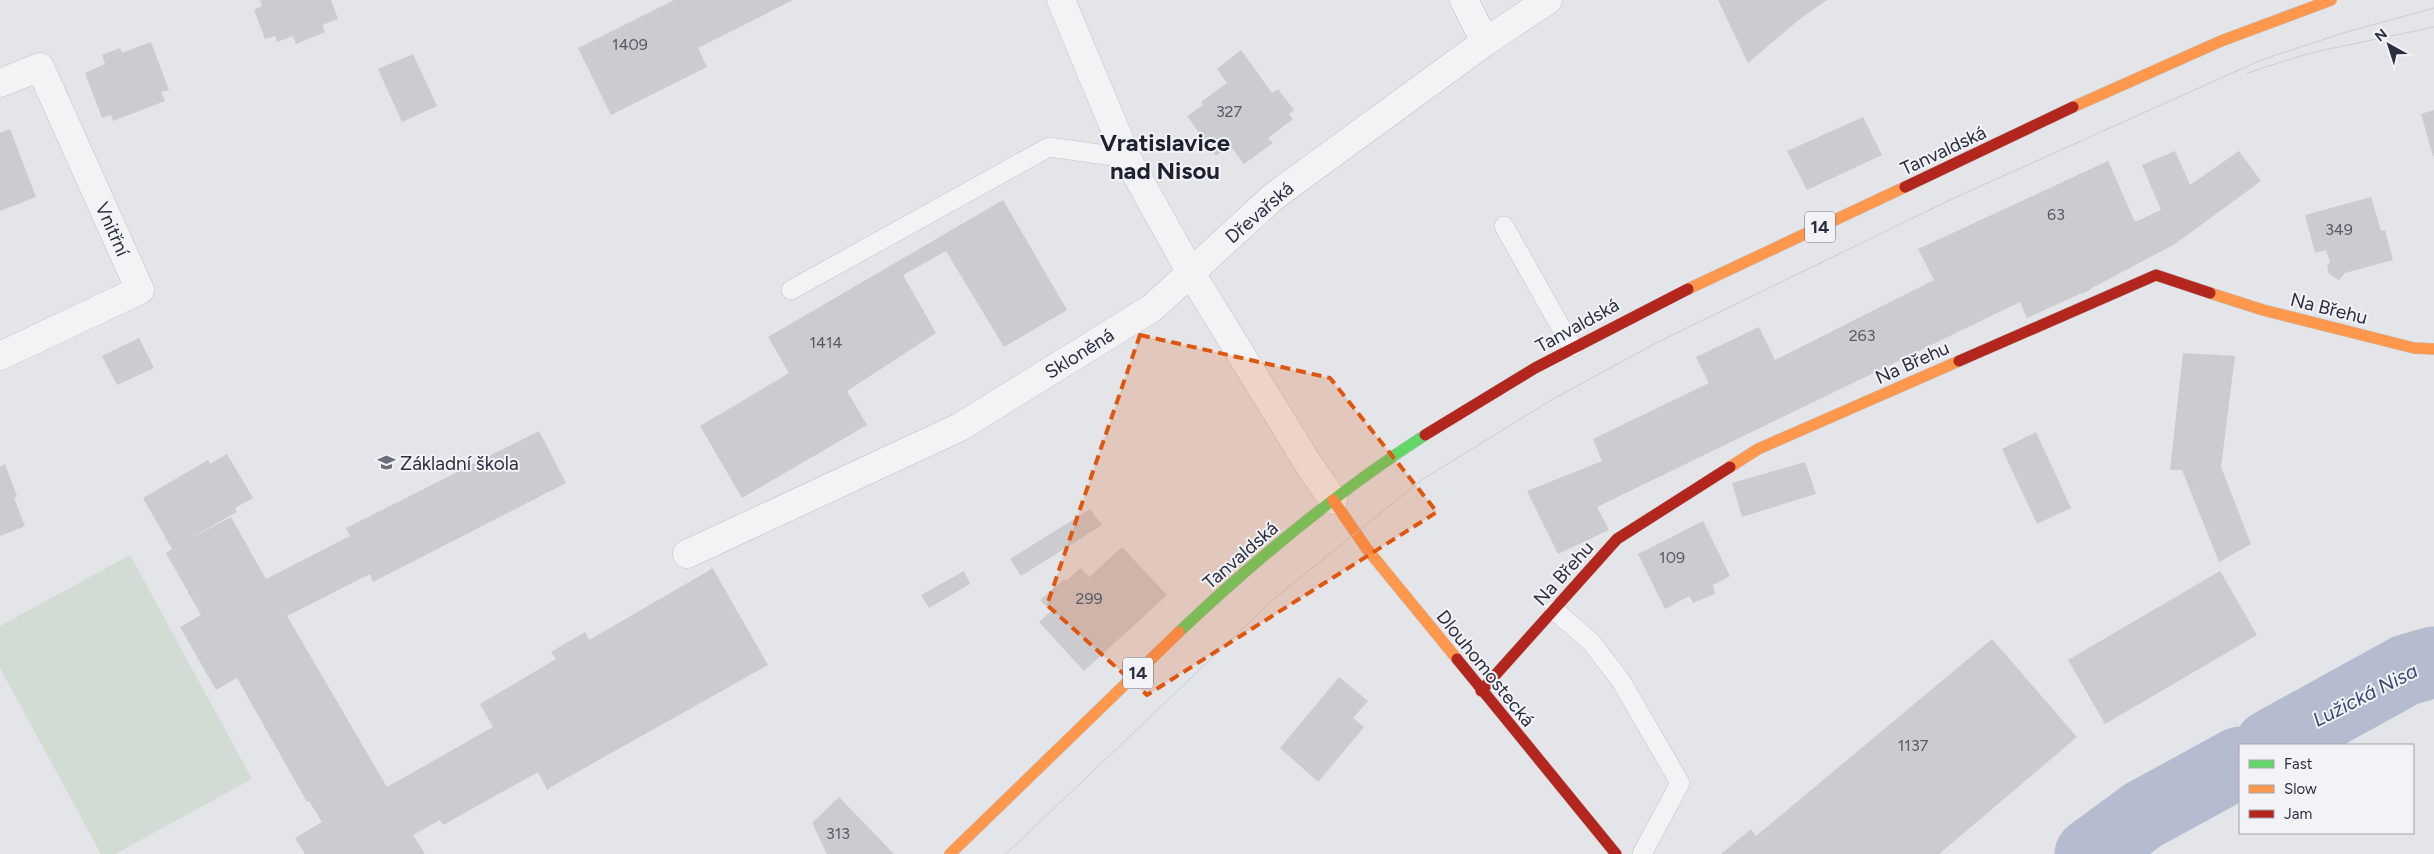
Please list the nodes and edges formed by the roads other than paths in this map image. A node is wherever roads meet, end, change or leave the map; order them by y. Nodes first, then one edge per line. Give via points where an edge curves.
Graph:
1 (1061, 0) edge
2 (1464, 0) edge
3 (1548, 0) edge
4 (2331, 0) edge
5 (1485, 42) junction
6 (0, 83) edge
7 (1128, 158) junction
8 (1504, 226) dead end
9 (1191, 274) junction
10 (790, 290) dead end
11 (1572, 347) junction
12 (2434, 349) edge
13 (0, 356) edge
14 (1333, 500) junction
15 (687, 554) dead end
16 (1554, 610) junction
17 (1481, 691) junction
18 (950, 854) edge
19 (1616, 854) edge
20 (1642, 854) edge

1 - 7 street
2 - 5 street
3 - 5 street, Dřevařská
4 - 11 main road, Tanvaldská / 14 via 2183,56 1642,310
5 - 9 street, Dřevařská via 1273,197
6 - 13 street, Vnitřní via 40,67 140,290
7 - 9 street
7 - 10 lane via 1049,147
8 - 11 lane
9 - 14 street
9 - 15 street, Skloněná via 1152,308 960,427
11 - 14 main road, Tanvaldská / 14 via 1401,451
12 - 16 main road, Na Břehu via 2414,348 2263,310 2156,275 1758,449 1617,539
14 - 17 main road, Dlouhomostecká via 1367,548
14 - 18 main road, Tanvaldská / 14 via 1251,566
16 - 17 main road, Na Břehu
16 - 20 lane via 1591,642 1621,681 1680,783
17 - 19 main road, Dlouhomostecká

